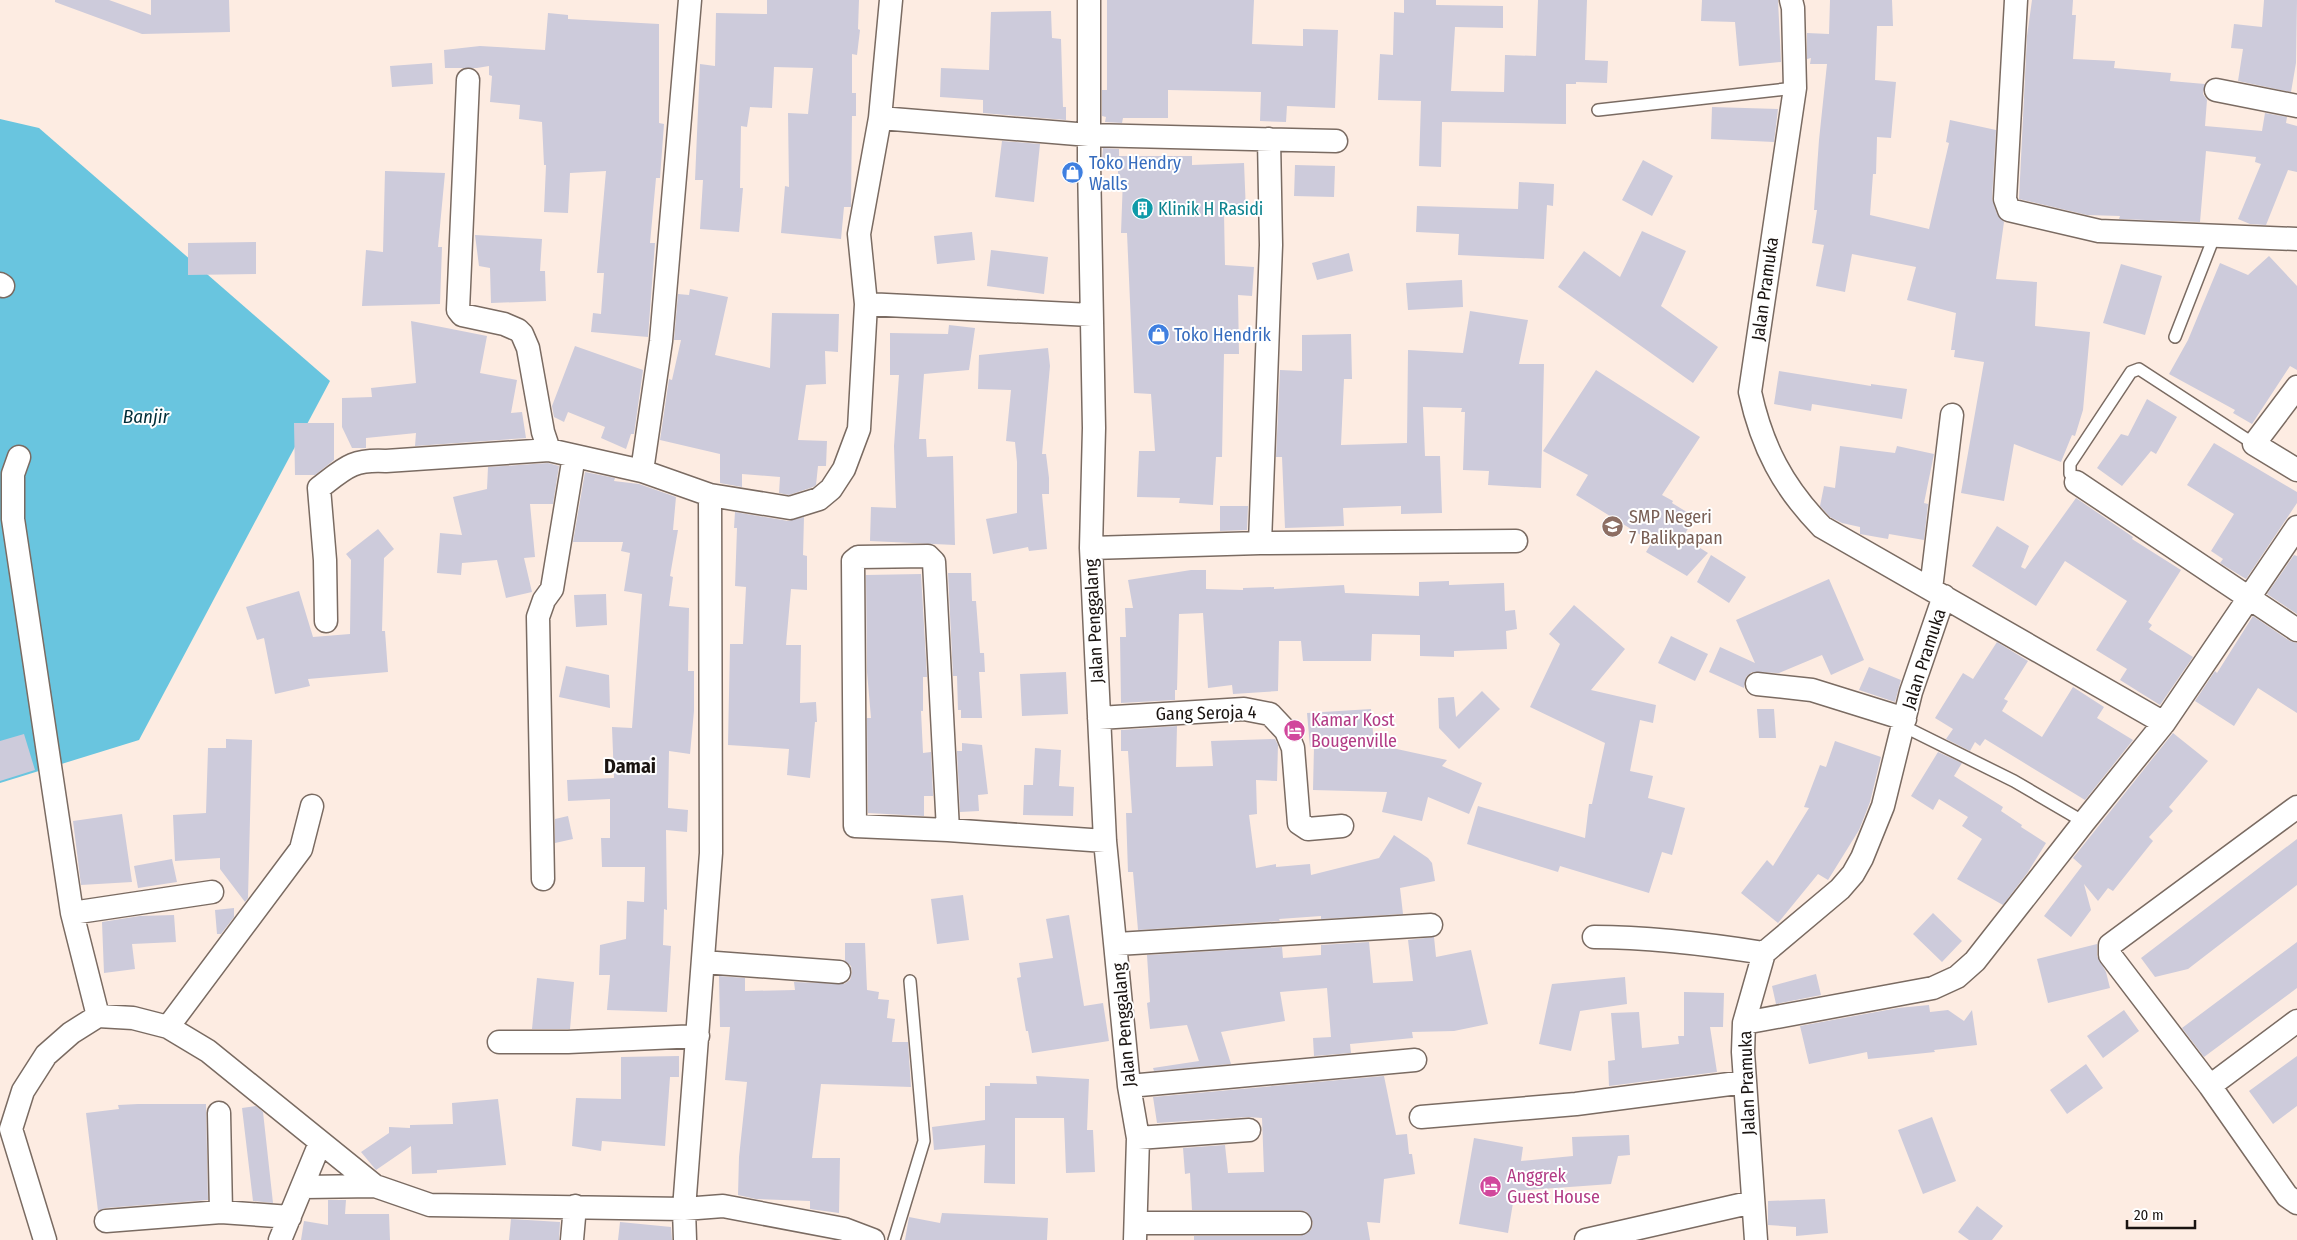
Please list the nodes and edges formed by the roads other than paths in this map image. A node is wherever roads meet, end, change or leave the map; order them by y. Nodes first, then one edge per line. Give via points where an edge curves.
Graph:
1 (690, 0) edge
2 (891, 0) edge
3 (1089, 0) edge
4 (1790, 0) edge
5 (2016, 0) edge
6 (468, 80) dead end
7 (1795, 88) junction
8 (2216, 90) dead end
9 (2297, 106) edge
10 (1598, 110) dead end
11 (880, 118) junction
12 (1089, 135) junction
13 (1269, 139) junction
14 (1336, 141) dead end
15 (2214, 237) junction
16 (2297, 239) edge
17 (866, 304) junction
18 (1091, 315) junction
19 (2175, 337) dead end
20 (2297, 387) edge
21 (1952, 416) dead end
22 (2254, 444) junction
23 (548, 450) junction
24 (574, 456) junction
25 (19, 457) dead end
26 (2297, 470) edge
27 (642, 471) junction
28 (2076, 482) joint
29 (710, 495) junction
30 (2297, 527) edge
31 (1516, 541) dead end
32 (1260, 543) junction
33 (1091, 548) junction
34 (1937, 593) junction
35 (2249, 599) junction
36 (326, 621) dead end
37 (2297, 630) edge
38 (1757, 684) dead end
39 (1100, 718) junction
40 (1904, 723) junction
41 (2164, 723) junction
42 (312, 806) dead end
43 (2297, 807) edge
44 (2084, 822) junction
45 (1342, 826) dead end
46 (948, 830) junction
47 (1105, 841) junction
48 (543, 879) dead end
49 (212, 892) dead end
50 (72, 913) junction
51 (1432, 925) dead end
52 (1594, 937) dead end
53 (1117, 944) junction
54 (1764, 953) junction
55 (703, 962) junction
56 (839, 972) dead end
57 (910, 981) dead end
58 (98, 1016) junction
59 (2297, 1021) edge
60 (1744, 1023) junction
61 (168, 1026) junction
62 (698, 1036) junction
63 (499, 1042) dead end
64 (1415, 1060) dead end
65 (1745, 1082) junction
66 (1130, 1086) junction
67 (2210, 1086) junction
68 (218, 1113) dead end
69 (1421, 1117) dead end
70 (6, 1129) edge
71 (1249, 1130) dead end
72 (1138, 1138) junction
73 (320, 1143) junction
74 (304, 1186) junction
75 (375, 1186) junction
76 (1753, 1202) junction
77 (2297, 1203) edge
78 (575, 1206) junction
79 (684, 1209) junction
80 (221, 1212) junction
81 (290, 1217) junction
82 (106, 1221) dead end
83 (1300, 1223) dead end
84 (1136, 1231) edge
85 (45, 1240) edge
86 (280, 1240) edge
87 (572, 1240) edge
88 (685, 1240) edge
89 (873, 1240) edge
90 (894, 1240) edge
91 (1586, 1240) edge
92 (1756, 1240) edge

1 - 27 street via 661,341
2 - 11 street
3 - 12 street, Jalan Penggalang
4 - 7 street, Jalan Pramuka via 1793,8
5 - 15 street via 2005,199 2009,210 2099,231
6 - 23 street via 458,310 462,315 504,324 522,334 528,348
7 - 10 lane
7 - 34 street, Jalan Pramuka via 1750,392 1757,425 1771,458 1796,498 1822,527
8 - 9 street
11 - 12 street
11 - 17 street via 860,234
12 - 13 street
12 - 18 street, Jalan Penggalang
13 - 14 street
13 - 32 street via 1271,245
15 - 16 street
15 - 19 lane
17 - 18 street
17 - 29 street via 859,429 844,469 831,489 820,499 790,508
18 - 33 street, Jalan Penggalang via 1094,428
20 - 22 street
21 - 34 street
22 - 26 street
22 - 28 lane via 2139,369 2131,372 2070,464 2070,474
23 - 24 street
23 - 36 street via 366,460 346,466 319,488
24 - 27 street
24 - 48 street via 552,589 538,617
25 - 50 street via 13,474 13,519
27 - 29 street
28 - 35 street
29 - 55 street via 711,853
30 - 35 street
31 - 32 street
32 - 33 street
33 - 39 street, Jalan Penggalang
34 - 40 street, Jalan Pramuka
34 - 41 street
35 - 37 street
35 - 41 street
38 - 40 street via 1812,690
39 - 45 street, Gang Seroja 4 via 1236,709 1265,712 1286,731 1293,748 1300,823 1308,829
39 - 47 street, Jalan Penggalang
40 - 44 lane
40 - 54 street, Jalan Pramuka via 1883,806 1853,874 1840,889
41 - 44 street
42 - 61 street via 301,849
43 - 67 street via 2110,945 2110,955
44 - 60 street via 1975,961 1957,977 1933,988
46 - 46 street via 855,826 853,561 858,557 928,556 934,562
46 - 47 street
47 - 53 street, Jalan Penggalang
49 - 50 street
50 - 58 street
51 - 53 street
52 - 54 street via 1696,942
53 - 66 street, Jalan Penggalang
54 - 60 street, Jalan Pramuka
55 - 56 street
55 - 62 street
57 - 90 lane via 924,1140
58 - 61 street via 133,1018
58 - 70 street via 71,1033 46,1055 23,1091
59 - 67 street
60 - 65 street, Jalan Pramuka
61 - 73 street via 231,1068
62 - 63 street
62 - 79 street
64 - 66 street
65 - 69 street via 1576,1104
65 - 76 street, Jalan Pramuka
66 - 72 street, Jalan Penggalang
67 - 77 street via 2287,1196
68 - 80 street
70 - 85 street
71 - 72 street
72 - 84 street, Jalan Penggalang
73 - 74 street
73 - 75 street
74 - 75 street
74 - 81 street
75 - 78 street via 430,1204
76 - 91 street
76 - 92 street, Jalan Pramuka
78 - 79 street
78 - 87 street
79 - 88 street
79 - 89 street via 723,1206 844,1228
80 - 81 street
80 - 82 street
81 - 86 street
83 - 84 street

